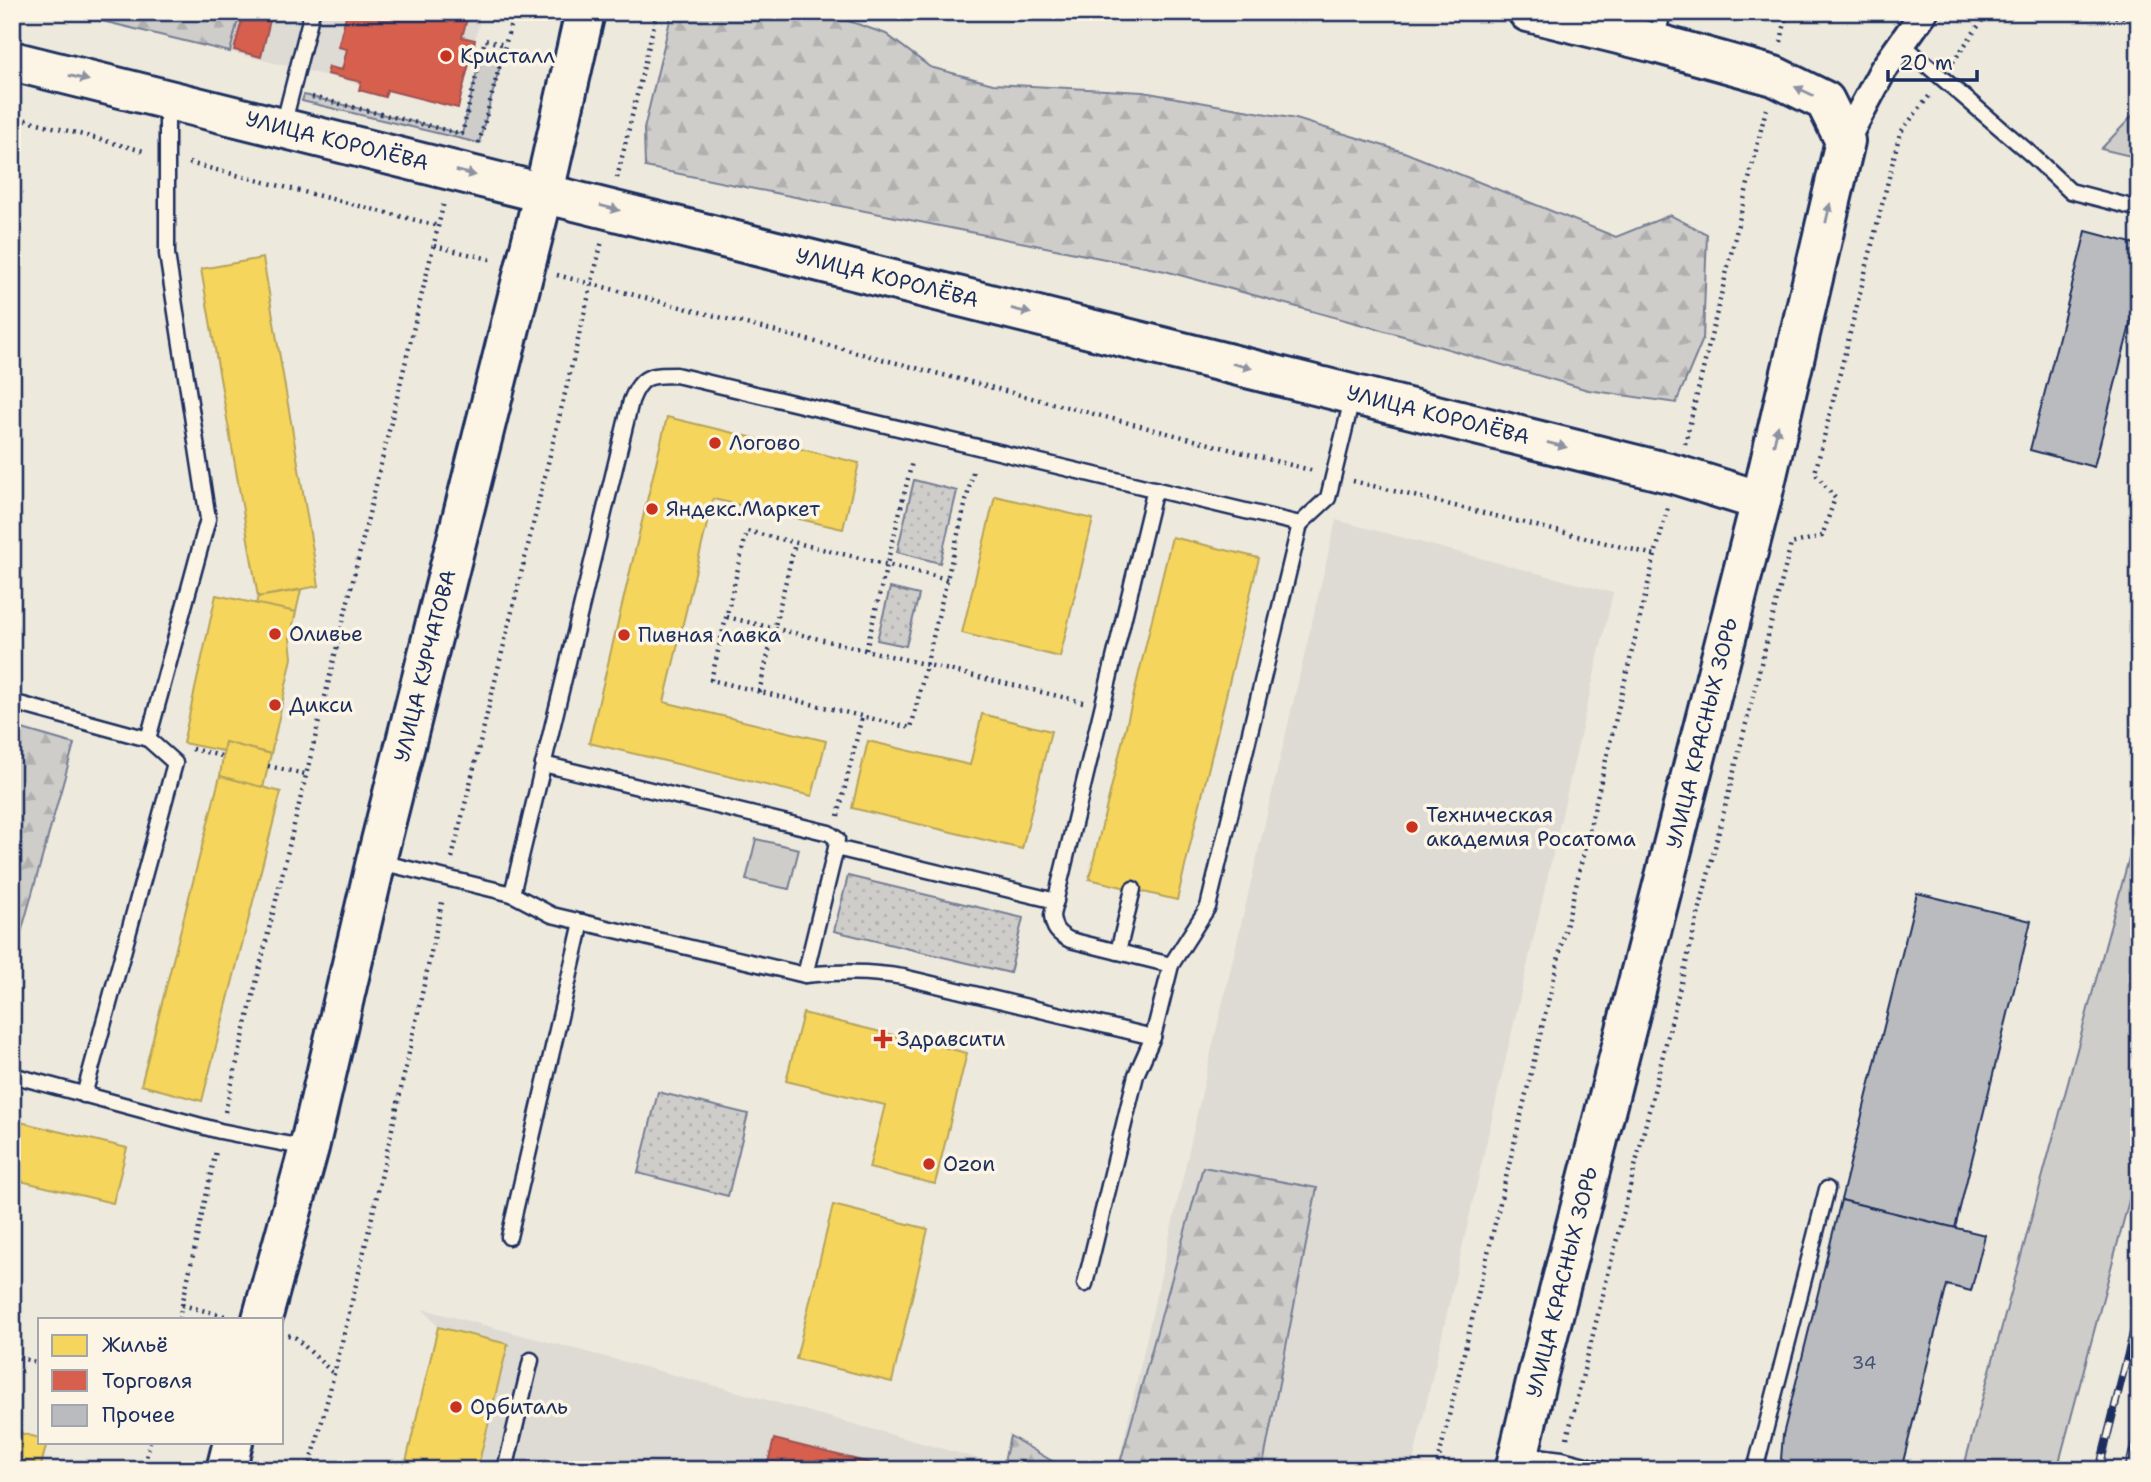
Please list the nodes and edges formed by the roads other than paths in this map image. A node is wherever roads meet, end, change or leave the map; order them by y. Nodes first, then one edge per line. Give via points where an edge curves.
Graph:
1 (312, 12) edge
2 (585, 12) edge
3 (1528, 12) edge
4 (1924, 12) edge
5 (1659, 27) edge
6 (1901, 43) junction
7 (12, 61) edge
8 (167, 100) junction
9 (282, 128) junction
10 (1844, 141) junction
11 (544, 192) junction
12 (2139, 209) edge
13 (1353, 394) junction
14 (1155, 489) junction
15 (1761, 501) junction
16 (1300, 524) junction
17 (12, 702) edge
18 (148, 739) junction
19 (543, 764) junction
20 (836, 848) junction
21 (376, 861) junction
22 (1133, 889) dead end
23 (512, 894) junction
24 (1056, 901) junction
25 (582, 922) junction
26 (1118, 952) junction
27 (1171, 965) junction
28 (805, 975) junction
29 (1153, 1037) junction
30 (12, 1075) edge
31 (83, 1095) junction
32 (309, 1148) junction
33 (1827, 1189) dead end
34 (509, 1237) dead end
35 (1085, 1284) dead end
36 (261, 1318) edge
37 (531, 1360) dead end
38 (232, 1444) edge
39 (1517, 1462) edge
40 (226, 1470) edge
41 (505, 1470) edge
42 (1605, 1470) edge
43 (1755, 1470) edge

1 - 9 lane
2 - 11 street, УЛИЦА КУРЧАТОВА
3 - 5 street
4 - 6 street, УЛИЦА КРАСНЫХ ЗОРЬ
10 -> 5 street via 1825,101
6 - 10 street, УЛИЦА КРАСНЫХ ЗОРЬ
6 - 12 lane via 2070,191
7 -> 8 street, УЛИЦА КОРОЛЁВА
8 - 9 street, УЛИЦА КОРОЛЁВА
8 - 18 lane via 167,254 208,519
9 -> 11 street, УЛИЦА КОРОЛЁВА
15 -> 10 street, УЛИЦА КРАСНЫХ ЗОРЬ
11 -> 13 street, УЛИЦА КОРОЛЁВА
11 - 21 street, УЛИЦА КУРЧАТОВА
13 -> 15 street, УЛИЦА КОРОЛЁВА via 1677,475
13 - 16 lane via 1328,498
14 - 16 lane
14 - 19 lane via 676,375 653,376 637,386 631,401
14 - 24 lane
15 - 39 street, УЛИЦА КРАСНЫХ ЗОРЬ
16 - 27 lane via 1208,907
17 - 18 lane
18 - 31 lane via 175,763
19 - 20 lane via 830,832 837,839
19 - 23 lane
20 - 24 lane
20 - 28 lane
21 - 23 lane
21 - 32 street, УЛИЦА КУРЧАТОВА
22 - 26 lane
23 - 25 lane via 552,915
24 - 26 lane via 1052,915 1059,934
25 - 28 lane
25 - 34 lane
26 - 27 lane
27 - 29 lane
28 - 29 lane via 892,975
29 - 35 lane via 1136,1075
30 - 31 lane
31 - 32 lane via 220,1131
32 - 36 street, УЛИЦА КУРЧАТОВА
33 - 43 lane
37 - 41 lane
38 - 40 street
39 - 42 lane via 1562,1459

